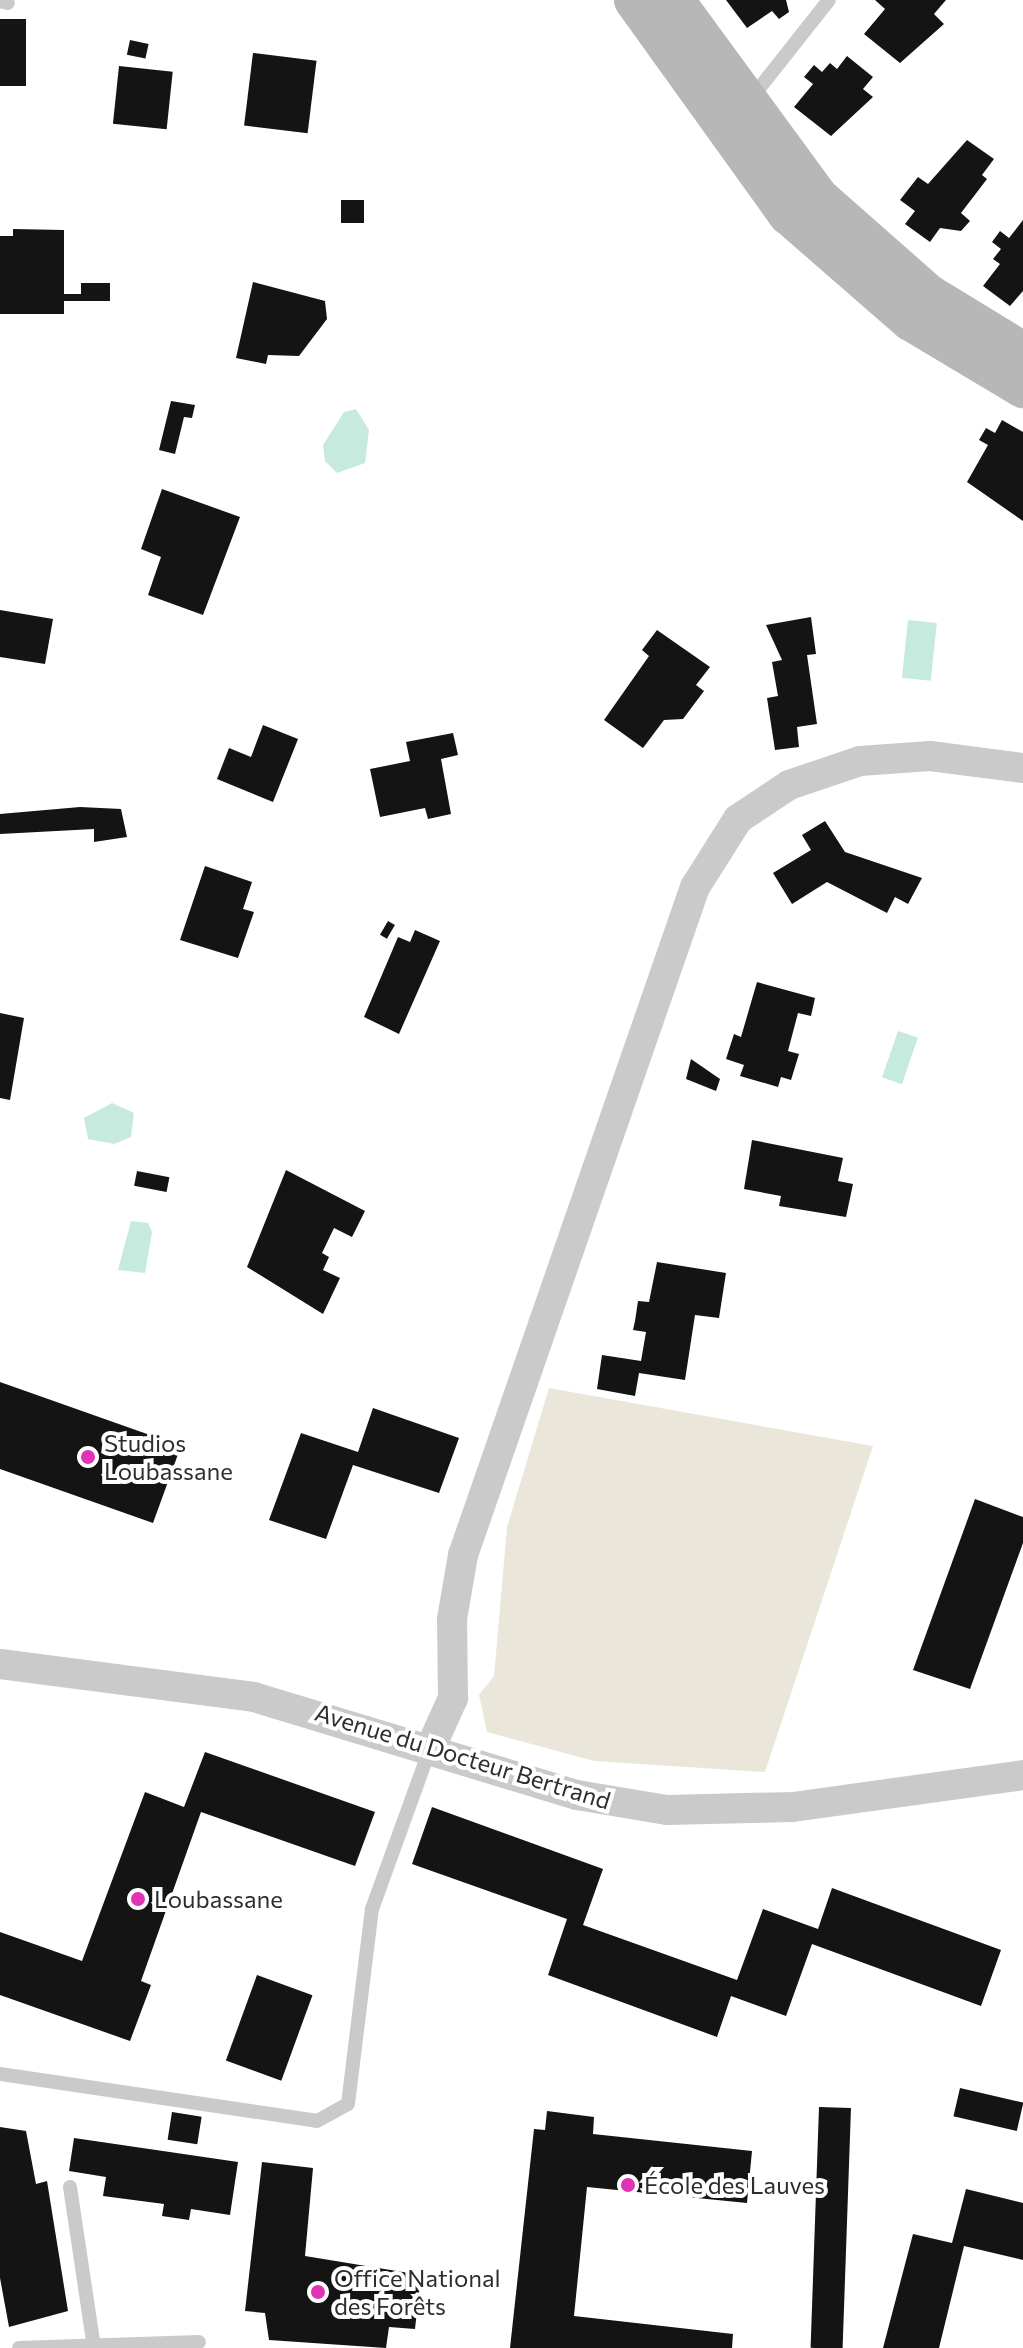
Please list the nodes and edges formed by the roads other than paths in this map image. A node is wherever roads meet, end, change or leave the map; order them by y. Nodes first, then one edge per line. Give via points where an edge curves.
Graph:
1 (635, 0) edge
2 (673, 0) edge
3 (829, 0) edge
4 (733, 113) junction
5 (1023, 353) edge
6 (1023, 387) edge
7 (1023, 768) edge
8 (0, 1664) edge
9 (430, 1749) junction
10 (1023, 1775) edge
11 (0, 2074) edge
12 (70, 2187) dead end
13 (93, 2341) junction
14 (199, 2342) dead end
15 (19, 2348) edge

1 - 4 street
2 - 4 street
3 - 4 lane
4 - 5 street via 863,242 928,295
4 - 6 street via 789,214 911,320
7 - 9 street via 902,758 860,761 789,785 738,819 695,887 463,1555 452,1619 453,1698
8 - 9 street, Avenue du Docteur Bertrand via 254,1697
9 - 10 street, Avenue du Docteur Bertrand via 577,1795 681,1811 793,1807
9 - 11 lane via 372,1909 348,2104 317,2121
12 - 13 lane
13 - 14 lane
13 - 15 lane

